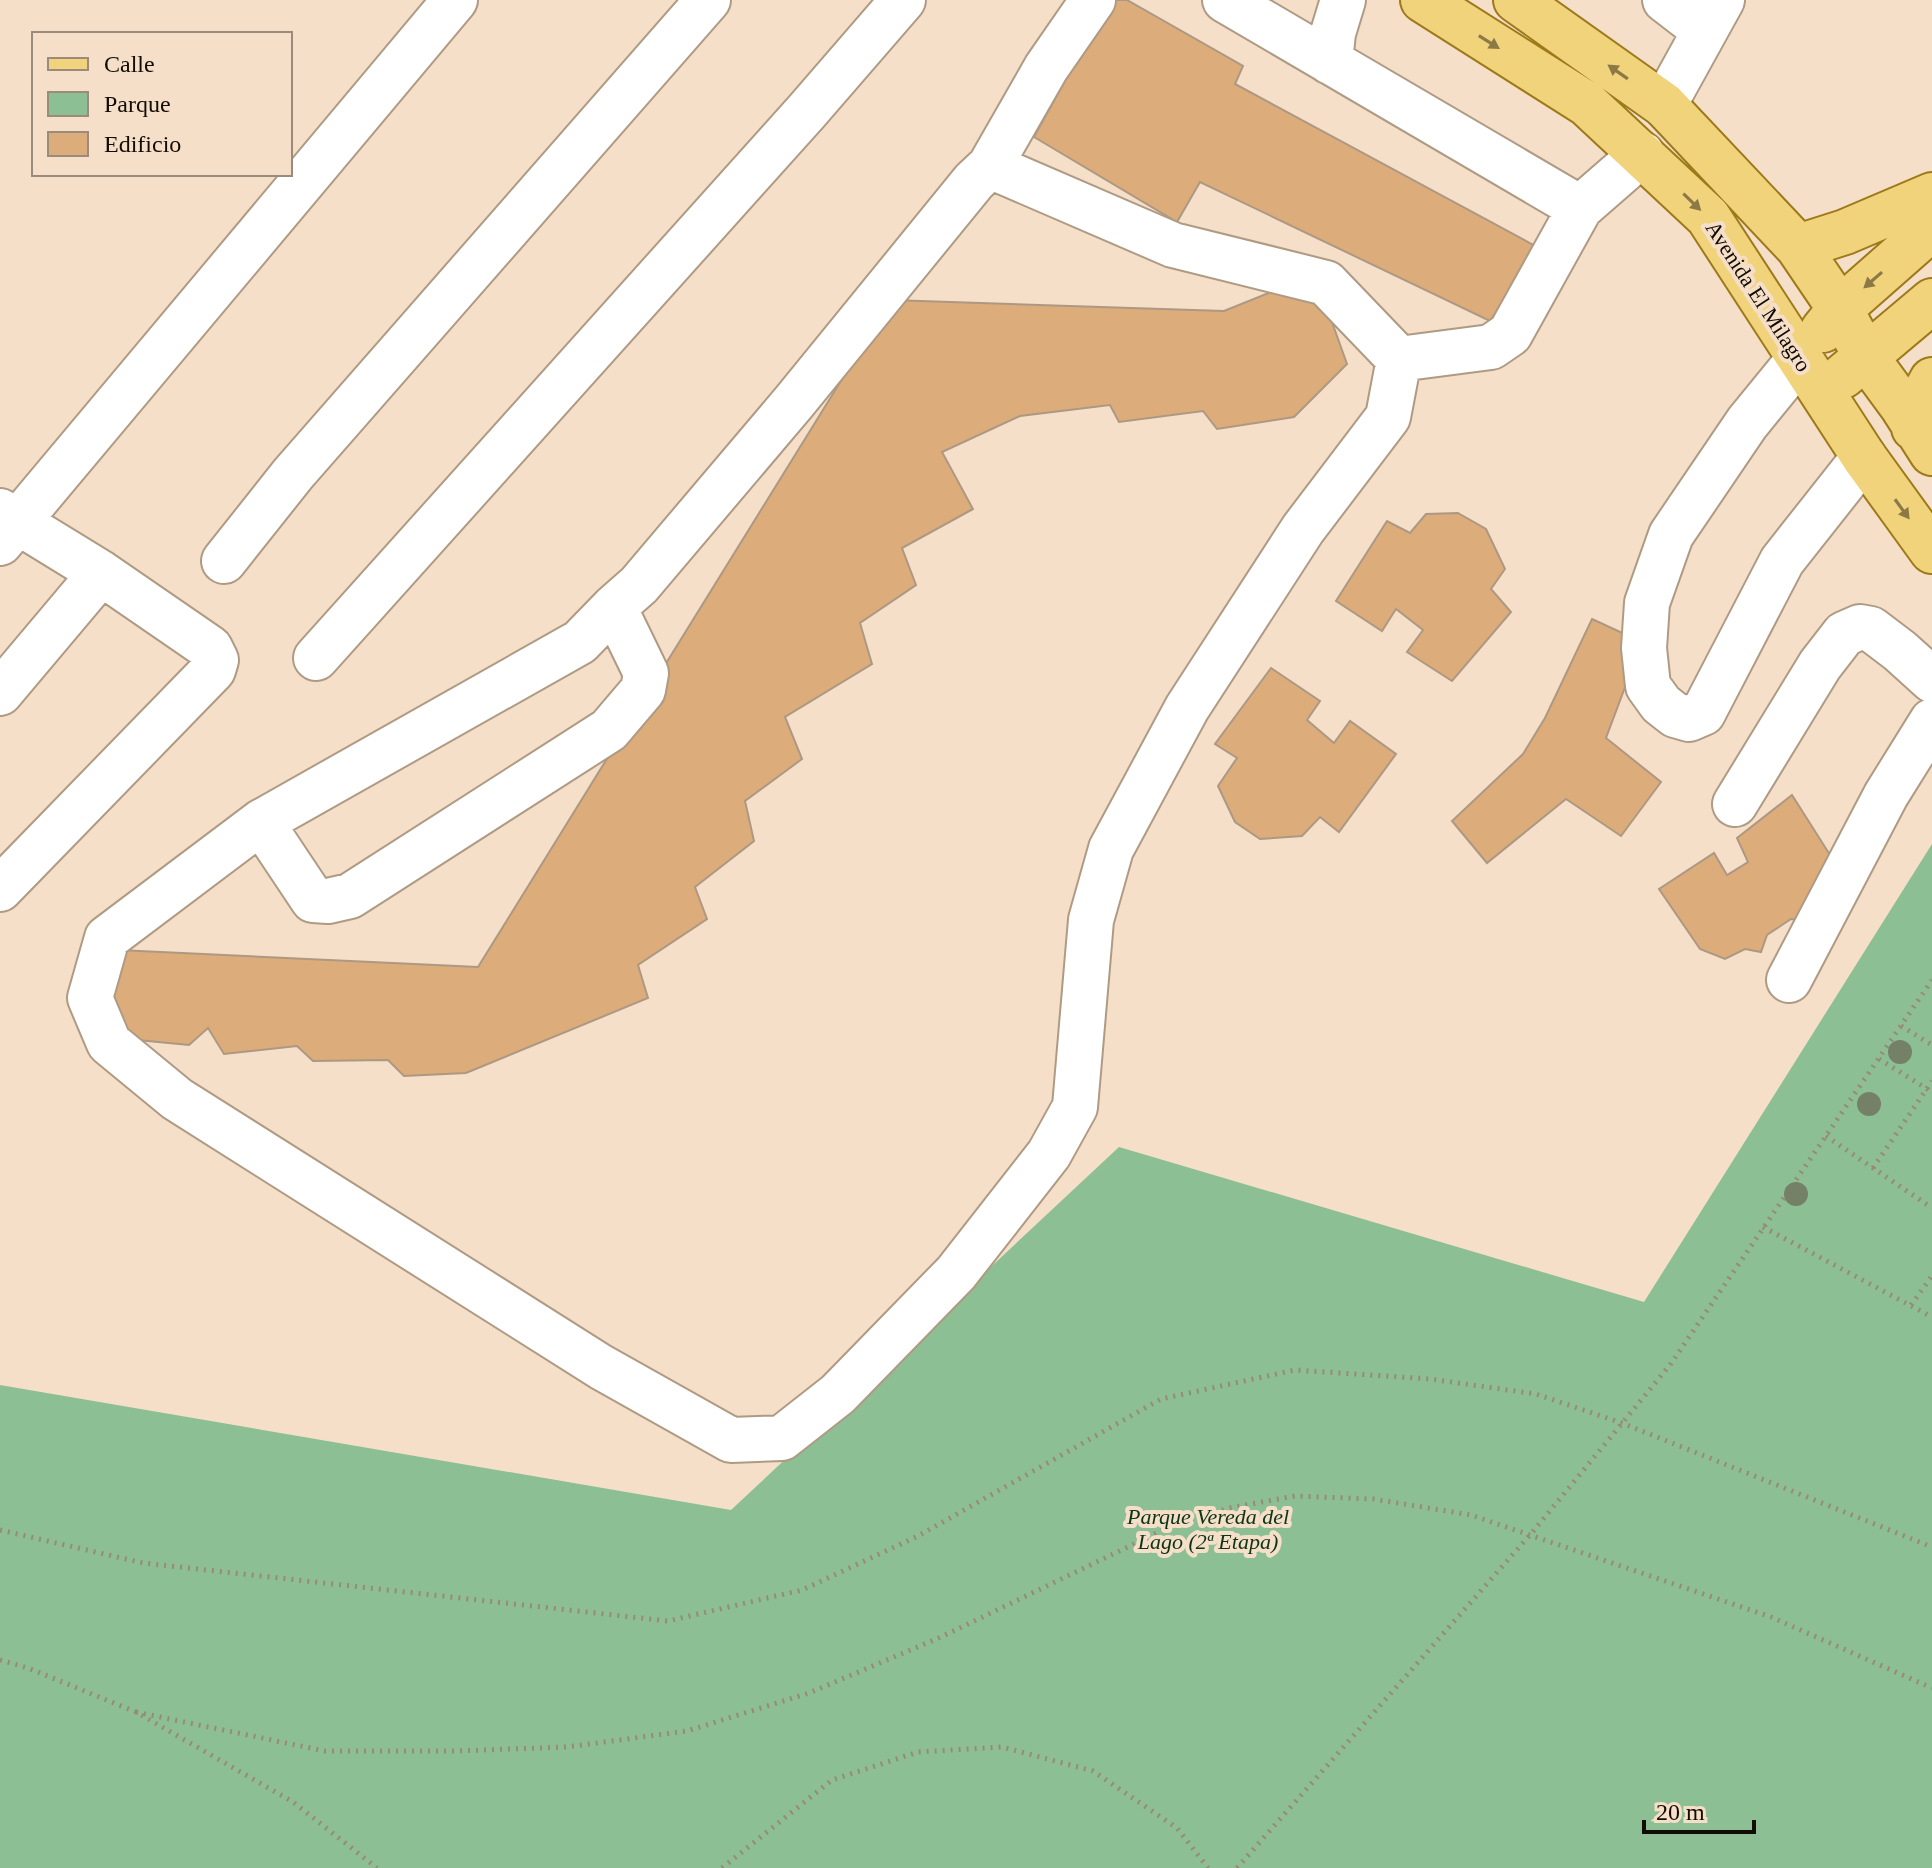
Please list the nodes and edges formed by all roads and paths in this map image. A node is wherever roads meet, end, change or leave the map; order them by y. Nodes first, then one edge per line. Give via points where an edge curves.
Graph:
1 (455, 0) edge
2 (708, 0) edge
3 (903, 0) edge
4 (1093, 0) edge
5 (1225, 0) edge
6 (1343, 0) edge
7 (1423, 0) edge
8 (1665, 0) edge
9 (1529, 4) edge
10 (1713, 15) edge
11 (1330, 62) junction
12 (1664, 105) junction
13 (1642, 154) junction
14 (990, 166) junction
15 (1932, 195) edge
16 (1580, 208) junction
17 (1932, 228) edge
18 (1798, 247) junction
19 (1932, 301) edge
20 (1840, 309) junction
21 (1866, 357) junction
22 (1399, 359) junction
23 (1811, 375) junction
24 (1932, 380) edge
25 (1923, 441) edge
26 (1864, 457) junction
27 (6, 525) edge
28 (1932, 551) edge
29 (224, 561) dead end
30 (101, 573) junction
31 (614, 607) junction
32 (316, 658) dead end
33 (1932, 680) edge
34 (0, 693) edge
35 (1932, 721) edge
36 (1735, 804) dead end
37 (261, 822) junction
38 (0, 889) edge
39 (1789, 980) dead end
40 (1932, 980) edge
41 (1901, 1026) junction
42 (1932, 1045) edge
43 (1879, 1059) junction
44 (1932, 1081) edge
45 (1929, 1090) edge
46 (1826, 1136) junction
47 (1873, 1168) junction
48 (1932, 1208) edge
49 (1763, 1227) junction
50 (1932, 1276) edge
51 (1911, 1305) junction
52 (1932, 1317) edge
53 (1622, 1423) junction
54 (0, 1530) edge
55 (1530, 1535) junction
56 (1932, 1547) edge
57 (0, 1660) edge
58 (1932, 1688) edge
59 (136, 1712) junction
60 (377, 1868) edge
61 (722, 1868) edge
62 (1208, 1868) edge
63 (1237, 1868) edge

1 - 27 street
2 - 29 street via 293,474
3 - 32 street
4 - 14 street via 1046,68
5 - 11 street
6 - 11 street
7 -> 13 main road, Avenida El Milagro via 1587,104
8 - 10 street
12 -> 9 main road
10 - 12 street
11 - 16 street
12 - 18 main road
13 - 16 street
13 -> 23 main road, Avenida El Milagro via 1708,217
14 - 22 street via 1173,245 1326,283
14 - 31 street via 639,585
15 - 18 main road
16 - 22 street via 1510,334 1491,347
17 -> 20 main road
18 - 20 main road
19 - 21 main road
20 - 21 main road
20 - 23 main road
21 - 23 main road
21 - 25 main road
22 - 37 street via 1388,417 1303,529 1187,708 1111,849 1091,920 1075,1107 1049,1154 956,1273 838,1394 782,1438 731,1440 601,1367 177,1099 109,1043 90,998 107,938
23 - 26 main road, Avenida El Milagro
23 - 26 street via 1747,423 1671,535 1647,603 1644,648 1648,686 1675,715 1689,719 1703,713 1782,561
24 - 25 main road via 1919,409
26 -> 28 main road, Avenida El Milagro
27 - 30 street
30 - 34 street
30 - 38 street via 210,648 216,660 213,670
31 - 37 street via 580,642
31 - 37 street via 646,673 643,690 609,730 350,896 313,900
33 - 36 street via 1871,629 1844,634
35 - 39 street via 1886,795
40 - 41 path
41 - 42 path
41 - 43 path
43 - 45 path
43 - 46 path
44 - 45 path
45 - 47 path
46 - 47 path
46 - 49 path
47 - 48 path
49 - 51 path
49 - 53 path via 1670,1365
50 - 51 path
51 - 52 path
53 - 54 path via 1536,1394 1430,1379 1295,1370 1161,1399 918,1536 802,1590 668,1621 143,1563
53 - 55 path
53 - 56 path
55 - 58 path via 1771,1617
55 - 59 path via 1471,1515 1373,1499 1295,1496 1229,1508 1169,1527 941,1637 809,1693 687,1731 567,1747 325,1751
55 - 63 path
57 - 59 path
59 - 60 path via 293,1802
61 - 62 path via 832,1780 918,1752 1002,1747 1093,1771 1177,1828

